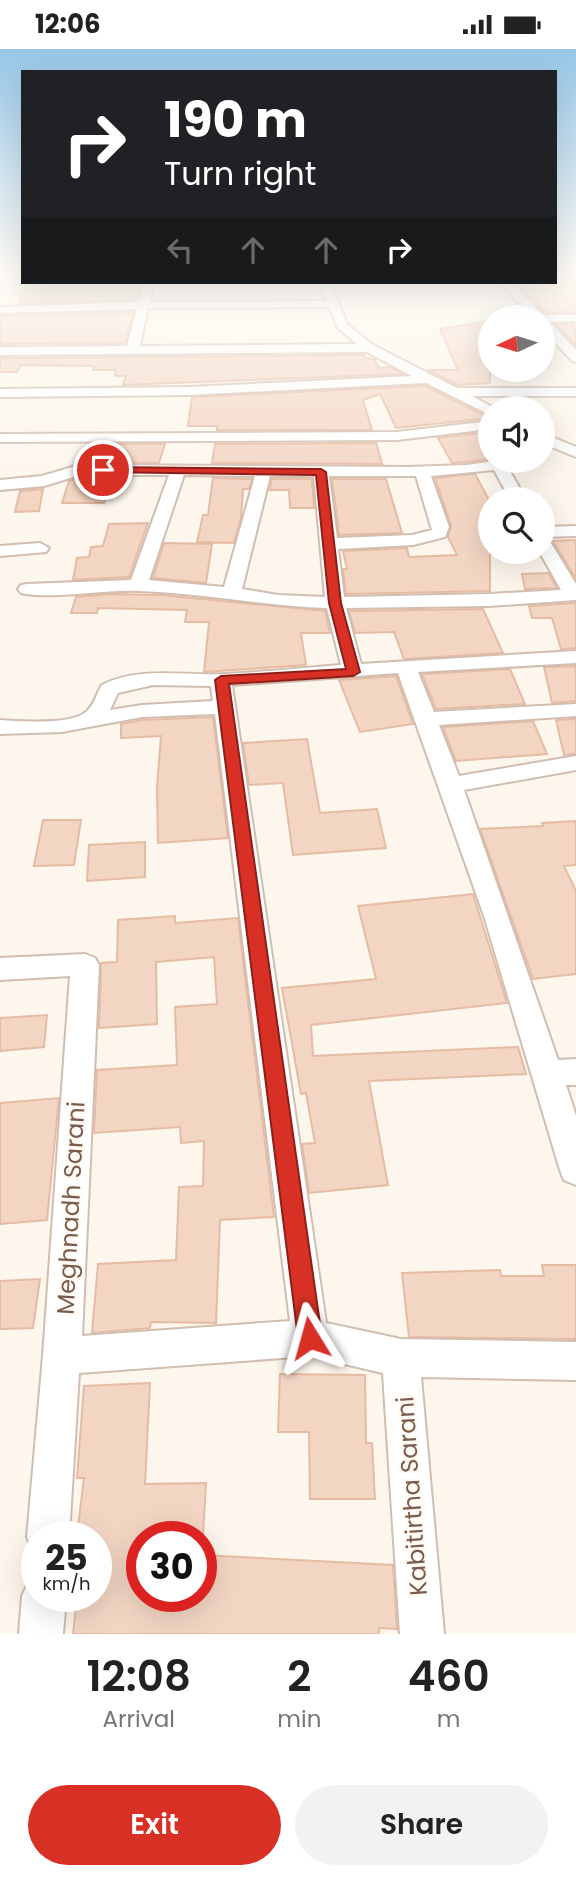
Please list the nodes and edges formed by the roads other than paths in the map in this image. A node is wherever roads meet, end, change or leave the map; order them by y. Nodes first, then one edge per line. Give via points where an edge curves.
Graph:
1 (134, 343) edge
2 (363, 343) edge
3 (563, 343) edge
4 (133, 348) junction
5 (369, 348) junction
6 (0, 351) edge
7 (576, 358) edge
8 (426, 379) junction
9 (450, 392) junction
10 (576, 392) edge
11 (0, 393) edge
12 (478, 405) edge
13 (478, 430) edge
14 (0, 438) edge
15 (555, 444) edge
16 (576, 454) edge
17 (406, 457) junction
18 (555, 457) edge
19 (478, 465) edge
20 (264, 470) junction
21 (178, 471) junction
22 (321, 472) junction
23 (0, 485) edge
24 (576, 531) edge
25 (555, 532) edge
26 (329, 544) junction
27 (40, 548) dead end
28 (0, 551) edge
29 (555, 563) edge
30 (138, 585) junction
31 (27, 589) dead end
32 (232, 593) junction
33 (574, 594) edge
34 (335, 603) junction
35 (576, 657) edge
36 (406, 668) junction
37 (353, 672) junction
38 (223, 694) junction
39 (576, 710) edge
40 (91, 719) junction
41 (426, 719) junction
42 (2, 734) edge
43 (576, 763) edge
44 (450, 785) junction
45 (0, 969) edge
46 (562, 1073) edge
47 (576, 1170) edge
48 (310, 1338) junction
49 (62, 1356) junction
50 (401, 1358) junction
51 (576, 1361) edge
52 (49, 1521) edge
53 (43, 1612) edge
54 (41, 1634) edge
55 (422, 1634) edge

1 - 4 street
2 - 5 street
3 - 7 street
4 - 5 street
4 - 6 street
5 - 8 street
8 - 9 street
8 - 11 street via 189,391
9 - 10 street
9 - 12 street
13 - 17 street
14 - 17 street
15 - 16 street
16 - 18 street
17 - 19 street
17 - 22 street
17 - 26 street via 442,527 439,533 413,540
20 - 21 street
20 - 22 street
20 - 32 street
21 - 23 street via 79,470 44,481
21 - 30 street
22 - 26 street
24 - 25 street
26 - 34 street
27 - 28 street
29 - 33 street
30 - 31 street
30 - 32 street
32 - 34 street via 278,601
33 - 34 street
34 - 37 street
35 - 36 street
36 - 37 street
36 - 41 street
37 - 38 street
38 - 40 street
38 - 40 street via 153,679 119,684 109,689
38 - 48 street
39 - 41 street
40 - 42 street
41 - 44 street
43 - 44 street
44 - 46 street
45 - 49 street, Meghnadh Sarani via 85,965
46 - 47 street
48 - 49 street
48 - 50 street
49 - 52 street, Meghnadh Sarani
50 - 51 street
50 - 55 street, Kabitirtha Sarani
53 - 54 street

